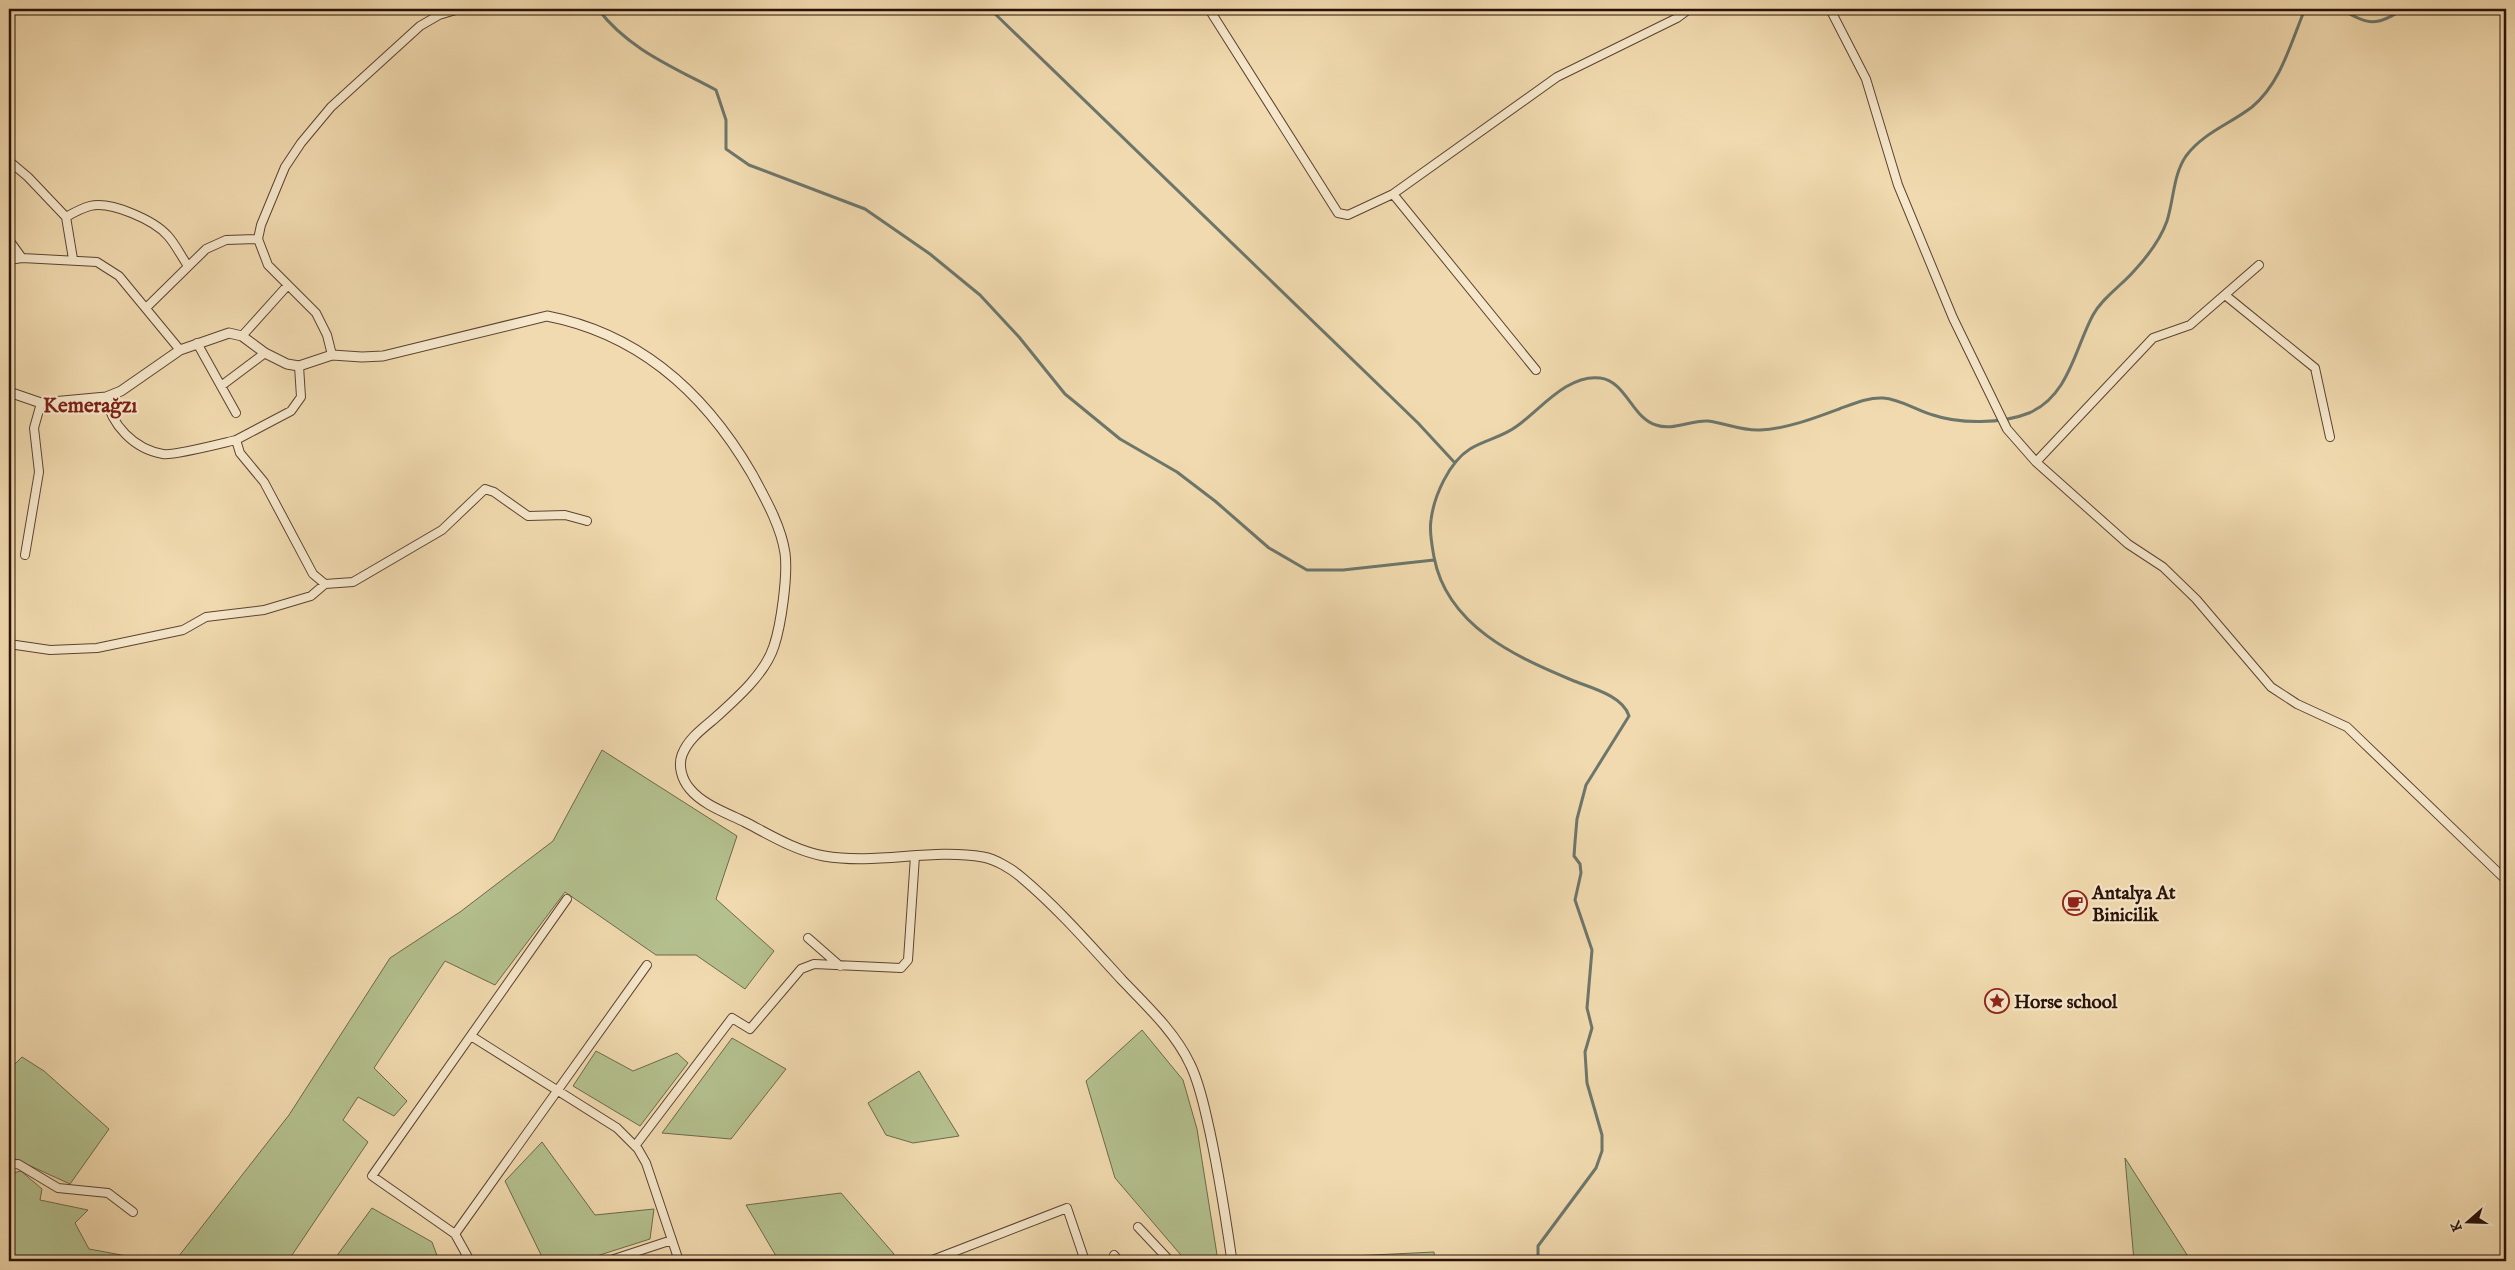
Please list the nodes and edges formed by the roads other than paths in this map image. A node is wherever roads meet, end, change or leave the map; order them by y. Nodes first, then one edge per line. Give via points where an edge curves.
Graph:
1 (459, 9) edge
2 (1209, 9) edge
3 (1689, 9) edge
4 (1830, 9) edge
5 (9, 160) edge
6 (1393, 194) junction
7 (66, 217) junction
8 (9, 240) edge
9 (258, 240) junction
10 (22, 258) junction
11 (73, 259) junction
12 (9, 260) edge
13 (2259, 265) dead end
14 (188, 266) junction
15 (287, 286) junction
16 (2225, 295) junction
17 (147, 307) junction
18 (242, 336) junction
19 (197, 344) junction
20 (180, 350) junction
21 (264, 353) junction
22 (332, 354) junction
23 (299, 366) junction
24 (1536, 370) dead end
25 (221, 386) junction
26 (9, 392) edge
27 (106, 397) junction
28 (40, 403) junction
29 (236, 413) dead end
30 (2330, 436) dead end
31 (236, 440) junction
32 (2036, 462) junction
33 (587, 521) dead end
34 (25, 555) dead end
35 (325, 584) junction
36 (9, 644) edge
37 (915, 856) junction
38 (2506, 880) edge
39 (567, 899) dead end
40 (808, 938) dead end
41 (647, 965) dead end
42 (840, 966) junction
43 (471, 1036) junction
44 (558, 1089) junction
45 (634, 1146) junction
46 (9, 1165) edge
47 (133, 1212) dead end
48 (1138, 1227) dead end
49 (455, 1234) junction
50 (672, 1240) junction
51 (470, 1261) edge
52 (608, 1261) edge
53 (679, 1261) edge
54 (930, 1261) edge
55 (1085, 1261) edge
56 (1170, 1261) edge
57 (1232, 1261) edge

1 - 9 street via 420,26 331,107 285,168
2 - 6 street via 1338,213 1348,215
3 - 6 street via 1677,18 1557,77
4 - 32 street via 1866,79 1898,185 1953,318 2007,429
5 - 7 street
6 - 24 street
7 - 11 street
7 - 14 street via 92,205 129,212 168,236
8 - 10 street
9 - 14 street via 226,240 206,249
9 - 15 street via 268,265
10 - 11 street
10 - 12 street
11 - 17 street via 97,262 119,276
13 - 16 street
14 - 17 street
15 - 18 street
15 - 22 street via 316,313
16 - 30 street via 2314,368
16 - 32 street via 2190,325 2153,338
17 - 20 street
18 - 19 street via 229,334
18 - 21 street
19 - 20 street
19 - 25 street
20 - 27 street via 121,391
21 - 23 street
21 - 25 street
22 - 23 street
22 - 37 street via 383,356 547,316 605,334 658,363 678,379 736,447 764,496 785,556 785,585 775,645 766,663 728,706 690,740 680,759 682,776 691,791 708,804 802,850 825,856
23 - 31 street via 300,397 291,411
25 - 29 street
26 - 28 street
27 - 28 street
27 - 31 street via 109,413 125,434 146,448 165,455
28 - 34 street via 34,428 39,472
31 - 35 street via 240,453 264,482 313,574
32 - 38 street via 2128,544 2162,566 2196,599 2271,688 2347,727
33 - 35 street via 565,515 528,516 485,489 442,530 353,582
35 - 36 street via 311,596 264,610 206,617 182,630 97,648 50,650
37 - 42 street via 908,960 901,968
37 - 57 street via 988,857 1018,874 1065,918 1174,1039 1191,1065 1204,1107
39 - 43 street
40 - 42 street
41 - 44 street
42 - 45 street via 814,964 801,969 750,1029 732,1018
43 - 44 street
43 - 49 street via 372,1176
44 - 45 street via 617,1128
44 - 49 street
45 - 50 street via 646,1163
46 - 47 street via 18,1164 58,1188 108,1193
48 - 56 street
49 - 51 street
50 - 52 street
50 - 53 street
54 - 55 street via 1067,1208

